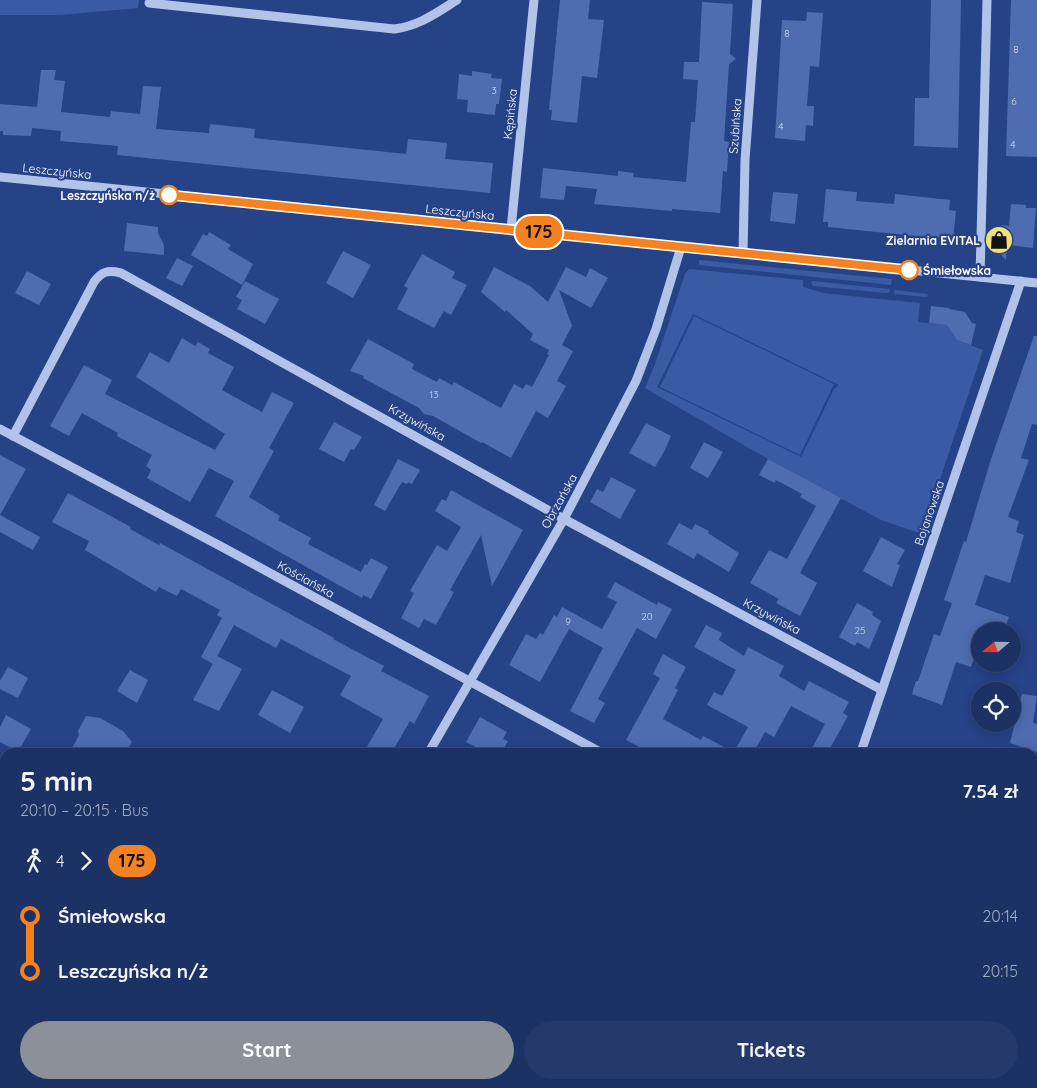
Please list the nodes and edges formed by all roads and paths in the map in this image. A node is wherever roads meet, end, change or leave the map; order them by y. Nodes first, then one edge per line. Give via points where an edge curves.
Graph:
1 (457, 0) edge
2 (534, 0) edge
3 (757, 0) edge
4 (987, 0) edge
5 (149, 3) dead end
6 (0, 177) edge
7 (512, 230) junction
8 (681, 247) junction
9 (743, 253) junction
10 (980, 277) junction
11 (1021, 281) junction
12 (1037, 283) edge
13 (0, 429) edge
14 (12, 436) junction
15 (564, 519) junction
16 (470, 681) junction
17 (882, 690) junction
18 (431, 748) edge
19 (593, 748) edge
20 (862, 748) edge

1 - 5 street via 425,20 409,27 394,28
2 - 7 street, Kępińska
3 - 9 street, Szubińska via 745,160
4 - 10 street
6 - 7 street, Leszczyńska
7 - 8 street, Leszczyńska
8 - 9 street, Leszczyńska
8 - 15 street, Obrzańska via 636,381
9 - 10 street, Leszczyńska
10 - 11 street, Leszczyńska
11 - 12 street, Leszczyńska
11 - 17 street, Bojanowska
13 - 14 street, Kościańska
14 - 15 street, Krzywińska via 94,282 102,273 111,270
14 - 16 street, Kościańska
15 - 16 street, Obrzańska
15 - 17 street, Krzywińska
16 - 18 street, Obrzańska
16 - 19 street, Kościańska
17 - 20 street, Bojanowska

